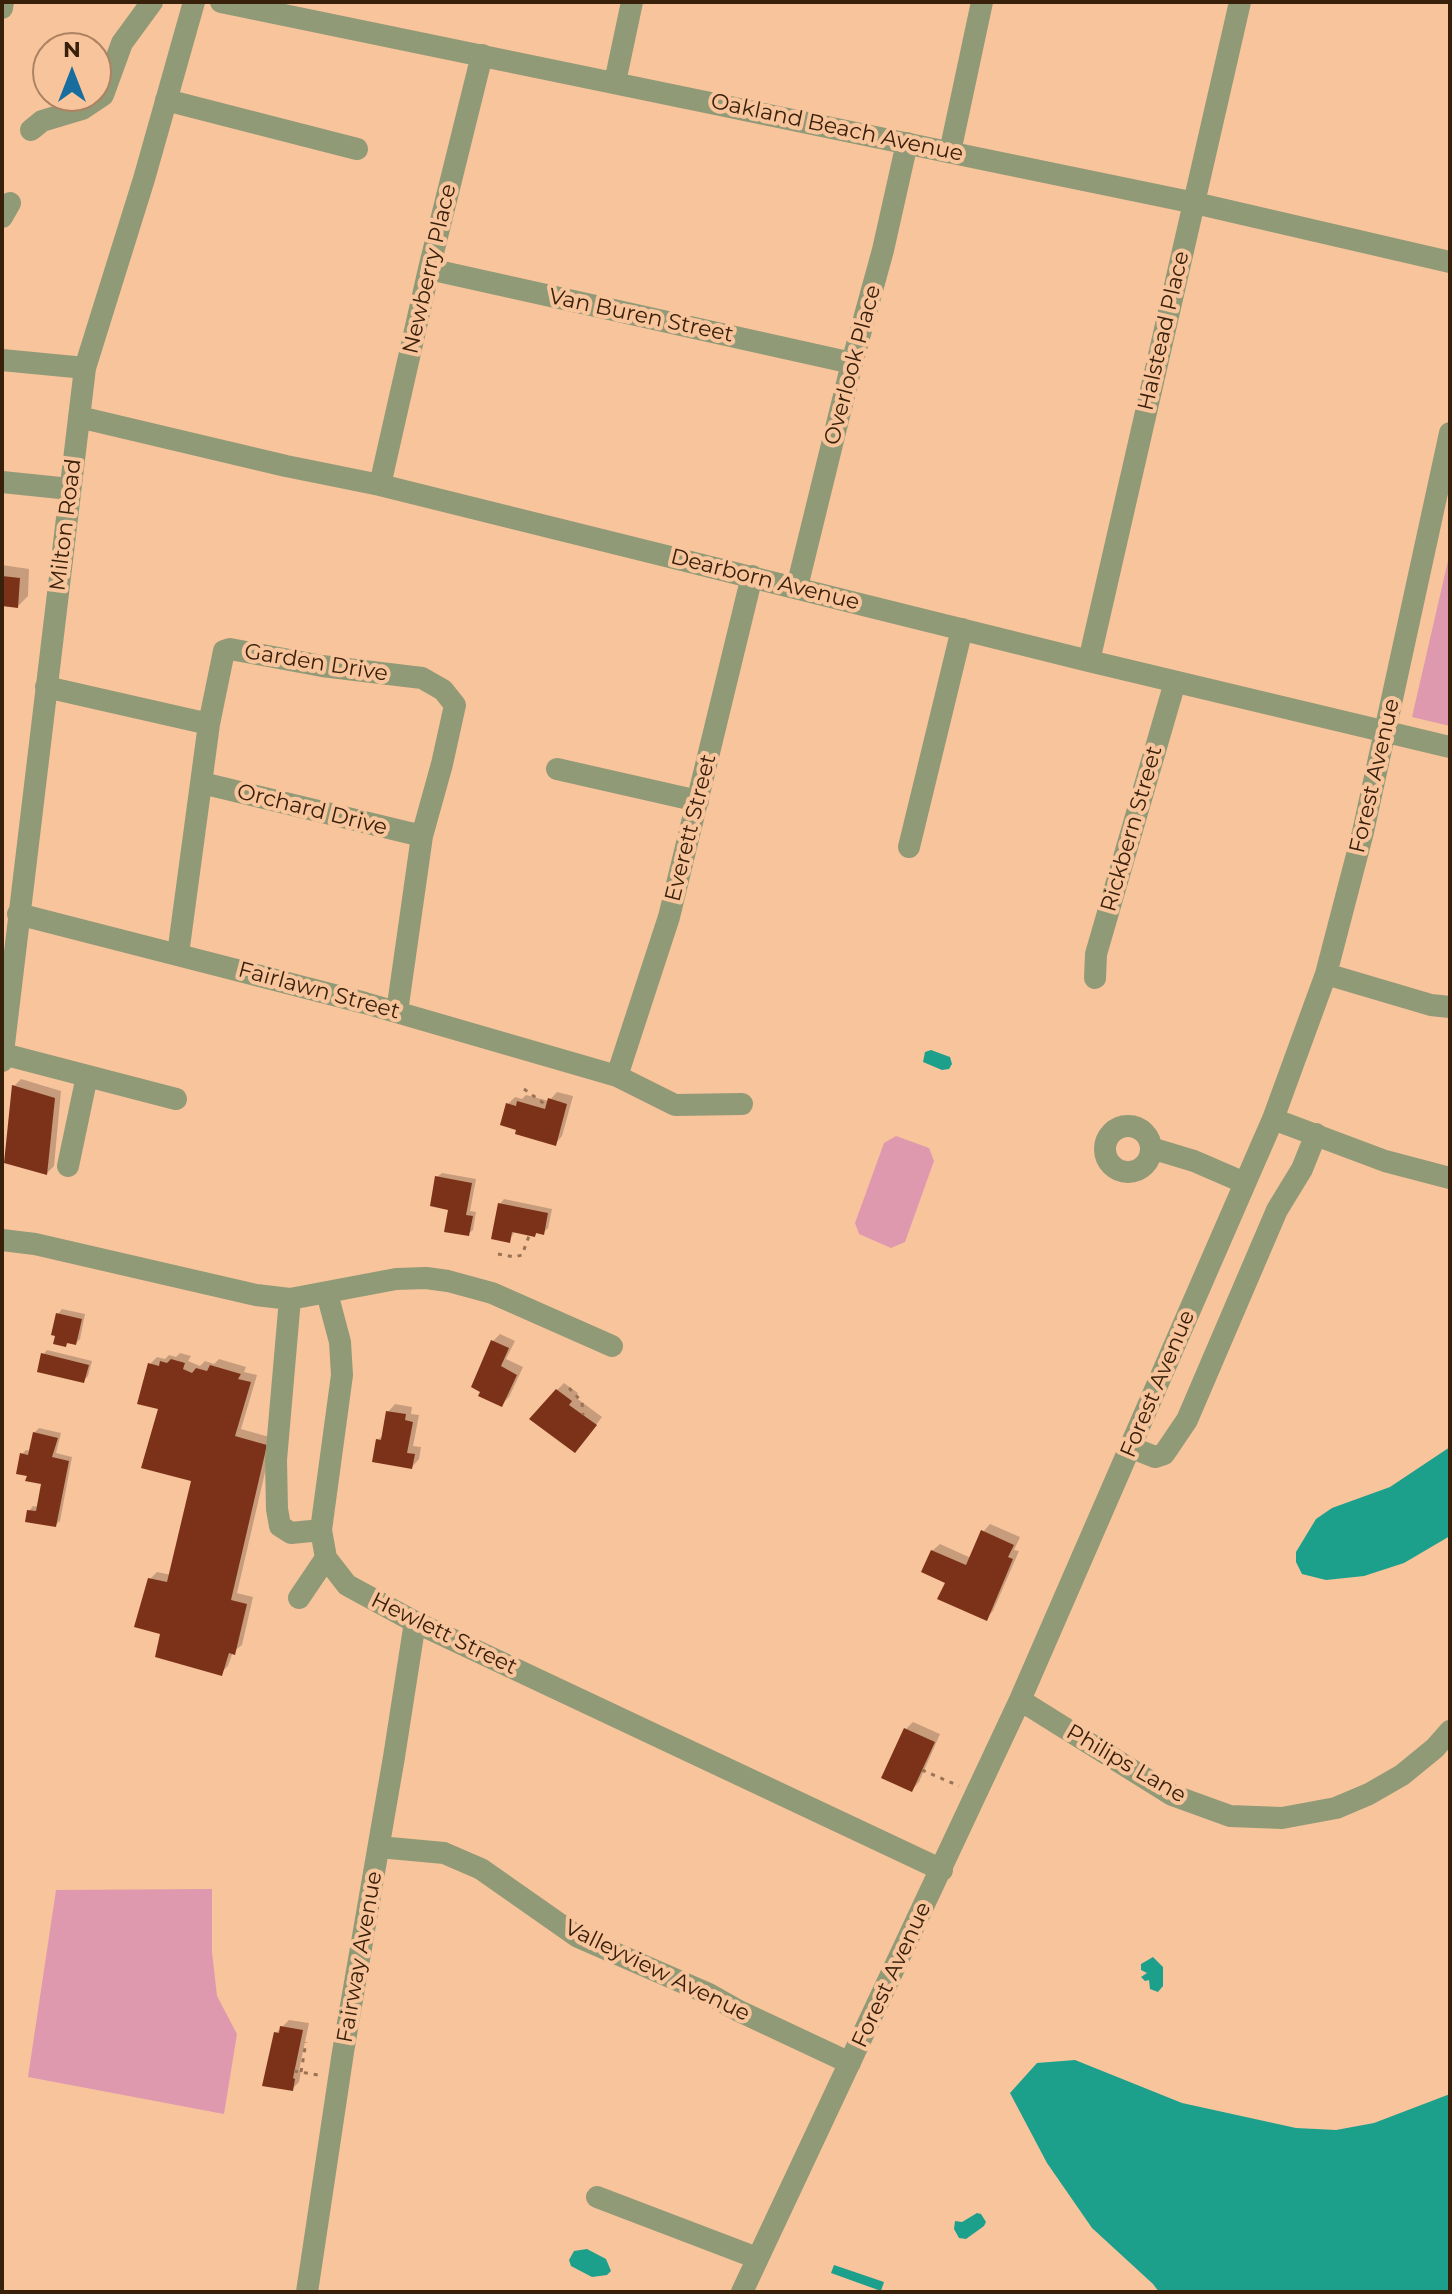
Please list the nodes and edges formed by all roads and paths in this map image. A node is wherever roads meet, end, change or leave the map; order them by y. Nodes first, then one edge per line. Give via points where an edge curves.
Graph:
1 (152, 2) edge
2 (194, 2) edge
3 (221, 2) edge
4 (632, 2) edge
5 (982, 2) edge
6 (1240, 2) edge
7 (482, 55) junction
8 (615, 82) junction
9 (166, 100) junction
10 (31, 130) dead end
11 (907, 143) junction
12 (357, 149) dead end
13 (950, 152) junction
14 (1195, 203) junction
15 (1450, 262) edge
16 (429, 269) junction
17 (2, 360) edge
18 (852, 363) junction
19 (85, 368) junction
20 (79, 417) junction
21 (1450, 433) edge
22 (2, 482) edge
23 (380, 485) junction
24 (70, 489) junction
25 (752, 576) junction
26 (797, 587) junction
27 (962, 629) junction
28 (1089, 661) junction
29 (1175, 682) junction
30 (46, 687) junction
31 (209, 724) junction
32 (1386, 732) junction
33 (1450, 747) edge
34 (557, 769) dead end
35 (202, 783) junction
36 (698, 801) junction
37 (422, 836) junction
38 (909, 847) dead end
39 (18, 914) junction
40 (178, 954) junction
41 (1326, 974) junction
42 (1095, 978) dead end
43 (1450, 1007) edge
44 (397, 1012) junction
45 (3, 1054) edge
46 (2, 1061) edge
47 (87, 1076) junction
48 (617, 1076) junction
49 (524, 1089) dead end
50 (176, 1099) dead end
51 (742, 1104) dead end
52 (546, 1105) dead end
53 (1273, 1119) junction
54 (1316, 1134) junction
55 (1151, 1148) dead end
56 (68, 1166) dead end
57 (1450, 1178) edge
58 (1245, 1183) junction
59 (529, 1236) dead end
60 (2, 1240) edge
61 (498, 1254) dead end
62 (327, 1293) junction
63 (290, 1299) junction
64 (612, 1346) dead end
65 (569, 1388) dead end
66 (583, 1415) dead end
67 (1130, 1447) junction
68 (321, 1530) junction
69 (326, 1558) junction
70 (299, 1598) dead end
71 (415, 1622) junction
72 (1020, 1700) junction
73 (1450, 1731) edge
74 (922, 1770) dead end
75 (977, 1794) junction
76 (379, 1847) junction
77 (942, 1870) junction
78 (306, 2042) dead end
79 (850, 2063) junction
80 (294, 2071) dead end
81 (301, 2072) junction
82 (339, 2079) junction
83 (597, 2197) dead end
84 (757, 2258) junction
85 (307, 2292) edge
86 (742, 2292) edge

1 - 10 street via 122,43 103,95
2 - 9 street, Milton Road
3 - 7 street, Oakland Beach Avenue
4 - 8 street
5 - 13 street
6 - 14 street, Halstead Place
7 - 8 street, Oakland Beach Avenue
7 - 16 street, Newberry Place
8 - 11 street, Oakland Beach Avenue
9 - 12 street
9 - 19 street, Milton Road
11 - 13 street, Oakland Beach Avenue
11 - 18 street, Overlook Place
13 - 14 street, Oakland Beach Avenue
14 - 15 street, Oakland Beach Avenue
14 - 28 street, Halstead Place
16 - 18 street, Van Buren Street
16 - 23 street, Newberry Place
17 - 19 street
18 - 26 street, Overlook Place
19 - 20 street, Milton Road
20 - 23 street, Dearborn Avenue
20 - 24 street, Milton Road
21 - 32 street, Forest Avenue
22 - 24 street
23 - 25 street, Dearborn Avenue
24 - 30 street, Milton Road
25 - 26 street, Dearborn Avenue
25 - 36 street, Everett Street
26 - 27 street, Dearborn Avenue
27 - 28 street, Dearborn Avenue
27 - 38 street
28 - 29 street, Dearborn Avenue
29 - 32 street, Dearborn Avenue
29 - 42 street, Rickbern Street via 1096,954
30 - 31 street
30 - 39 street, Milton Road
31 - 35 street, Garden Drive
31 - 37 street, Garden Drive via 224,651 230,649 434,683 455,705
32 - 33 street, Dearborn Avenue
32 - 41 street, Forest Avenue
34 - 36 street
35 - 37 street, Orchard Drive
35 - 40 street, Garden Drive
36 - 48 street, Everett Street via 669,917
37 - 44 street
39 - 40 street, Fairlawn Street
39 - 45 street, Milton Road
40 - 44 street, Fairlawn Street
41 - 43 street
41 - 53 street, Forest Avenue
44 - 48 street, Fairlawn Street
45 - 46 street, Milton Road
45 - 47 street
47 - 50 street
47 - 56 street
48 - 51 street, Fairlawn Street via 675,1105
49 - 52 path
53 - 54 street
53 - 58 street, Forest Avenue
54 - 57 street via 1385,1161
54 - 67 street via 1277,1210 1187,1420 1164,1454 1155,1457
55 - 58 street
58 - 67 street, Forest Avenue
59 - 61 path via 522,1255
60 - 63 street
62 - 63 street
62 - 64 street via 396,1279 448,1281 492,1293
62 - 68 street via 342,1375
63 - 68 street via 276,1460 277,1509 280,1526 291,1533
65 - 66 path via 582,1402
67 - 72 street, Forest Avenue
68 - 69 street
69 - 70 street
69 - 71 street, Hewlett Street via 347,1585
71 - 76 street, Fairway Avenue
71 - 77 street, Hewlett Street
72 - 73 street, Philips Lane via 1172,1795 1230,1816 1282,1818 1336,1808 1402,1775
72 - 75 street, Forest Avenue
74 - 75 path
75 - 77 street, Forest Avenue
76 - 79 street, Valleyview Avenue via 444,1853 481,1869 578,1937
76 - 82 street, Fairway Avenue
77 - 79 street, Forest Avenue
78 - 81 path
79 - 84 street, Forest Avenue
80 - 81 path
81 - 82 path
82 - 85 street, Fairway Avenue
83 - 84 street
84 - 86 street, Forest Avenue

